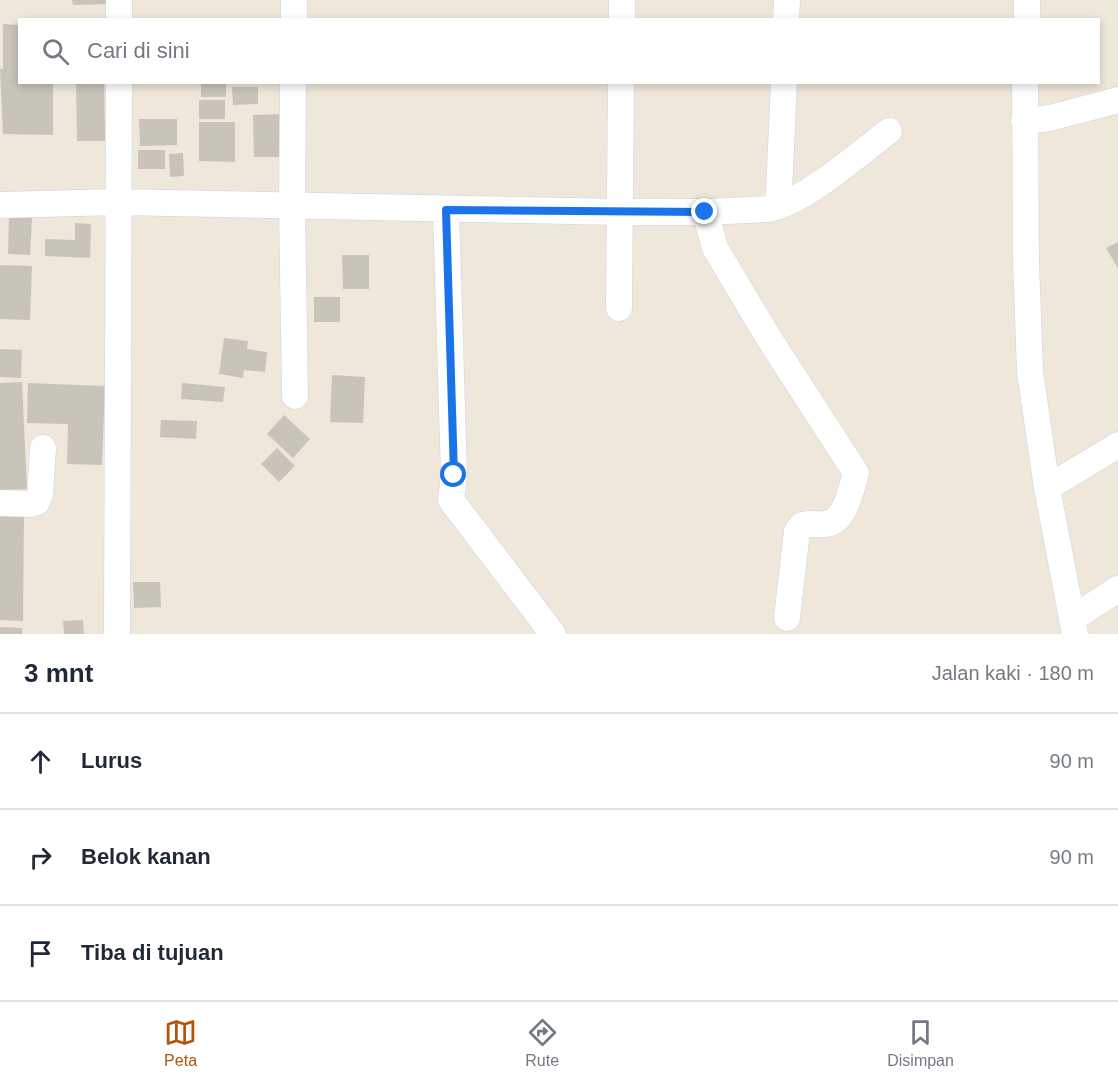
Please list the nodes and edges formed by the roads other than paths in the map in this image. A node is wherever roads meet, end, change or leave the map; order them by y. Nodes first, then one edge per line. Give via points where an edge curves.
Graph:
1 (119, 0) edge
2 (294, 0) edge
3 (622, 0) edge
4 (787, 0) edge
5 (1027, 0) edge
6 (119, 18) edge
7 (294, 18) edge
8 (622, 18) edge
9 (786, 18) edge
10 (1027, 18) edge
11 (118, 84) edge
12 (293, 84) edge
13 (621, 84) edge
14 (784, 84) edge
15 (1025, 84) edge
16 (1118, 99) edge
17 (1024, 121) junction
18 (889, 131) dead end
19 (118, 202) junction
20 (0, 205) edge
21 (292, 206) junction
22 (777, 207) junction
23 (446, 210) junction
24 (620, 212) junction
25 (705, 212) junction
26 (619, 308) dead end
27 (295, 396) dead end
28 (1118, 445) edge
29 (43, 448) dead end
30 (1047, 488) junction
31 (0, 503) edge
32 (1118, 589) edge
33 (787, 618) dead end
34 (1074, 626) edge
35 (117, 634) edge
36 (553, 634) edge

1 - 6 street
2 - 7 street
3 - 8 street
4 - 9 street
5 - 10 street
11 - 19 street
12 - 21 street
13 - 24 street
14 - 22 street
15 - 17 street
16 - 17 street via 1050,118
17 - 30 street via 1030,372
18 - 22 street via 809,190
19 - 20 street
19 - 21 street
19 - 35 street
21 - 23 street
21 - 27 street
22 - 25 street
23 - 24 street
23 - 36 street via 454,475 451,500
24 - 25 street
24 - 26 street
25 - 33 street via 715,248 856,473 841,516 835,522 802,525 797,531
28 - 30 street
29 - 31 street via 37,502
30 - 34 street
32 - 34 street

